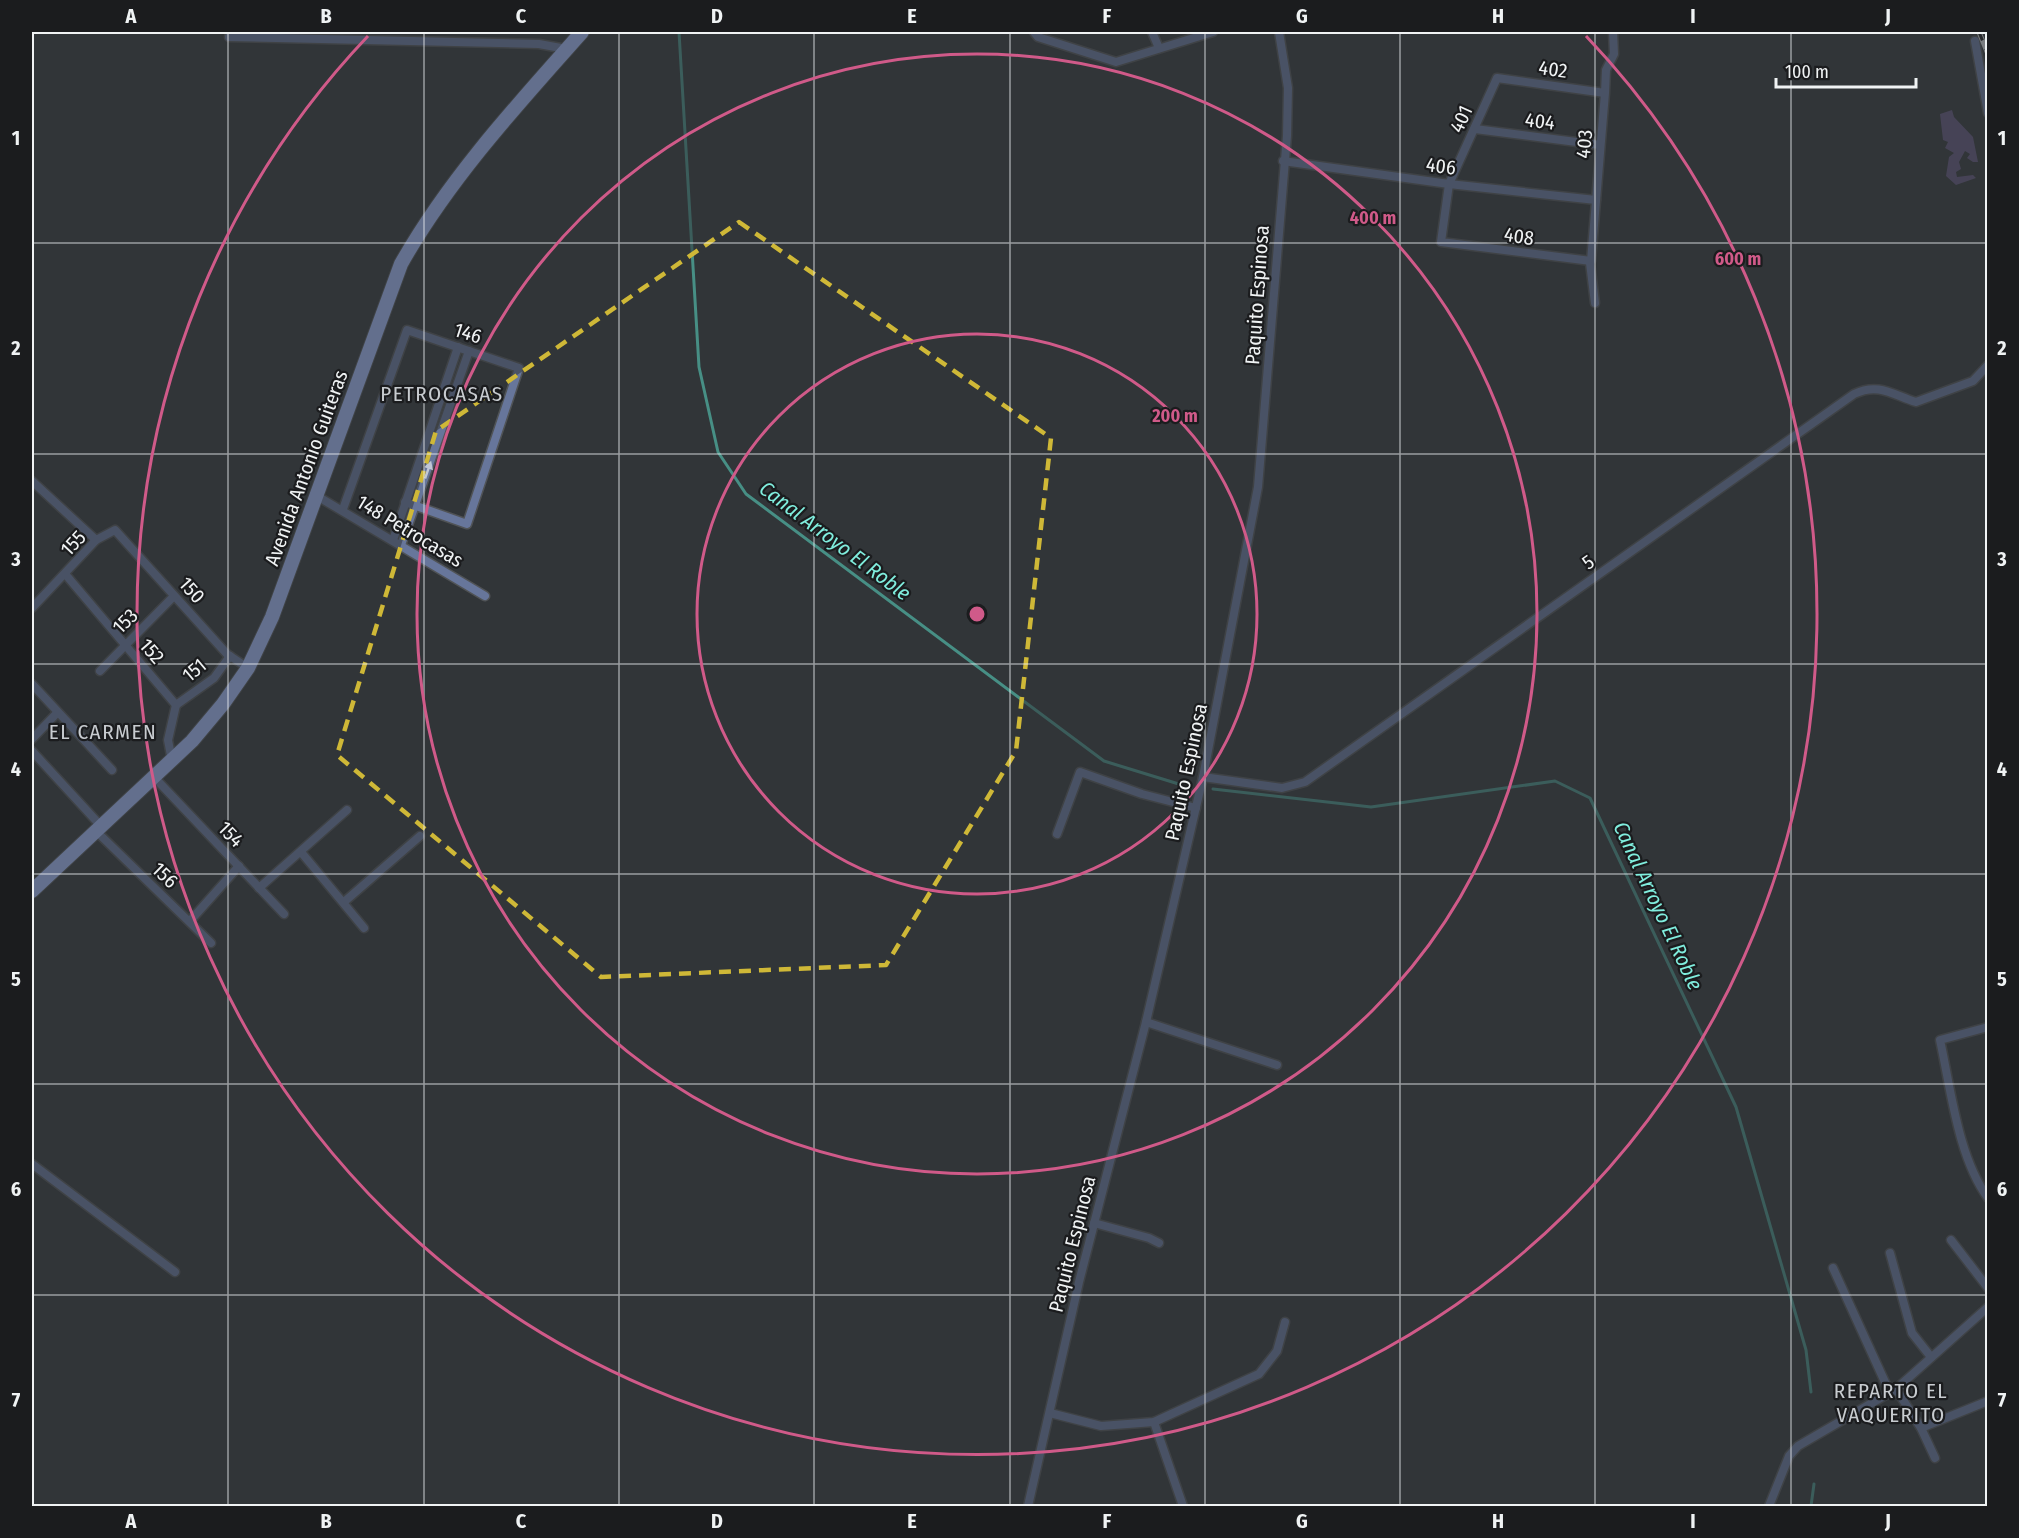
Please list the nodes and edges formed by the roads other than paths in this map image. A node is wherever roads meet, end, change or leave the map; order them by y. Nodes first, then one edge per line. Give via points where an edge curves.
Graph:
1 (582, 32) edge
2 (1034, 32) edge
3 (1152, 32) edge
4 (1212, 32) edge
5 (1279, 32) edge
6 (1613, 32) edge
7 (229, 37) dead end
8 (1974, 41) dead end
9 (1160, 48) junction
10 (566, 50) junction
11 (1497, 78) joint
12 (1605, 93) junction
13 (1988, 112) edge
14 (1475, 129) junction
15 (1600, 145) junction
16 (1283, 161) junction
17 (1449, 184) junction
18 (1596, 200) junction
19 (1442, 242) joint
20 (1590, 262) junction
21 (1595, 303) dead end
22 (458, 347) junction
23 (469, 351) junction
24 (1988, 365) edge
25 (32, 481) edge
26 (317, 496) junction
27 (405, 502) junction
28 (416, 506) junction
29 (343, 510) junction
30 (115, 530) joint
31 (96, 540) junction
32 (393, 540) junction
33 (401, 545) junction
34 (66, 575) junction
35 (174, 596) junction
36 (485, 596) dead end
37 (32, 608) edge
38 (124, 645) junction
39 (230, 656) junction
40 (248, 668) junction
41 (100, 671) dead end
42 (32, 684) edge
43 (176, 705) junction
44 (56, 714) junction
45 (32, 739) edge
46 (32, 751) edge
47 (172, 761) junction
48 (112, 770) dead end
49 (154, 777) junction
50 (1203, 777) junction
51 (1196, 808) junction
52 (347, 810) dead end
53 (99, 829) junction
54 (1057, 834) dead end
55 (420, 836) dead end
56 (301, 852) junction
57 (239, 866) junction
58 (259, 888) junction
59 (32, 891) edge
60 (344, 902) junction
61 (284, 914) dead end
62 (190, 921) junction
63 (364, 928) dead end
64 (211, 943) dead end
65 (1146, 1022) junction
66 (1988, 1028) edge
67 (1277, 1065) dead end
68 (32, 1164) edge
69 (1988, 1198) edge
70 (1094, 1223) junction
71 (1951, 1240) dead end
72 (1160, 1243) dead end
73 (1890, 1253) dead end
74 (1833, 1268) dead end
75 (175, 1272) dead end
76 (1988, 1288) edge
77 (1988, 1307) edge
78 (1285, 1322) dead end
79 (1931, 1357) junction
80 (1893, 1391) junction
81 (1988, 1401) edge
82 (1050, 1413) junction
83 (1154, 1422) junction
84 (1921, 1428) junction
85 (1935, 1458) dead end
86 (1028, 1506) edge
87 (1183, 1506) edge
88 (1769, 1506) edge

1 - 10 main road, Avenida Antonio Guiteras
2 - 9 street via 1038,37 1116,62
3 - 9 street
4 - 9 street
5 - 16 street, Paquito Espinosa via 1288,88
6 - 12 street, 403 via 1614,54 1606,70
7 - 10 street via 539,44
8 - 13 street
10 - 26 main road, Avenida Antonio Guiteras via 450,188 401,264
11 - 12 street, 402
11 - 14 street, 401
12 - 15 street, 403
14 - 15 street, 404
14 - 17 street, 401
15 - 18 street, 403
16 - 17 street, 406
16 - 50 street, Paquito Espinosa via 1258,487
17 - 18 street, 406
17 - 19 street, 401
18 - 20 street, 403
19 - 20 street, 408
20 - 21 street, 403
22 - 23 street, 146
22 - 27 street
22 - 29 street, 146 via 407,330
28 -> 23 street
23 - 28 street, 146 via 519,368 467,525
24 - 50 street, 5 via 1973,381 1916,402 1881,388 1854,394 1305,782 1282,788
25 - 31 street
26 - 29 street, 148 Petrocasas
26 - 40 main road, Avenida Antonio Guiteras via 272,617
27 - 28 street
27 - 32 street
28 - 33 street
29 - 32 street, 148 Petrocasas
30 - 31 street, 155
30 - 35 street, 150
31 - 34 street, 155
32 - 33 street, 148 Petrocasas
33 - 36 street, 148 Petrocasas
34 - 37 street, 155
34 - 38 street, 152
35 - 38 street, 153
35 - 39 street, 150
38 - 41 street, 153
38 - 43 street, 152
39 - 40 street, 150
39 - 43 street, 151 via 214,678
40 - 47 main road, Avenida Antonio Guiteras via 223,704
42 - 44 street
43 - 47 street via 168,740
44 - 45 street
44 - 48 street
46 - 53 street, 156
47 - 49 main road, Avenida Antonio Guiteras
49 - 53 main road, Avenida Antonio Guiteras
49 - 57 street, 154
50 - 51 street, Paquito Espinosa
51 - 54 street via 1080,772
51 - 65 street, Paquito Espinosa
52 - 56 street
53 - 59 main road, Avenida Antonio Guiteras
53 - 62 street, 156
55 - 60 street
56 - 58 street
56 - 60 street
57 - 58 street, 154
57 - 62 street
58 - 61 street, 154
60 - 63 street
62 - 64 street, 156
65 - 67 street
65 - 70 street, Paquito Espinosa
66 - 69 street via 1940,1040 1966,1155
68 - 75 street
70 - 72 street
70 - 82 street, Paquito Espinosa
71 - 76 street
73 - 79 street via 1912,1333
74 - 80 street
77 - 79 street
78 - 83 street via 1277,1351 1259,1374
79 - 80 street
80 - 84 street
80 - 88 street via 1798,1446 1789,1456
81 - 84 street
82 - 83 street via 1101,1426
82 - 86 street, Paquito Espinosa
83 - 87 street
84 - 85 street

